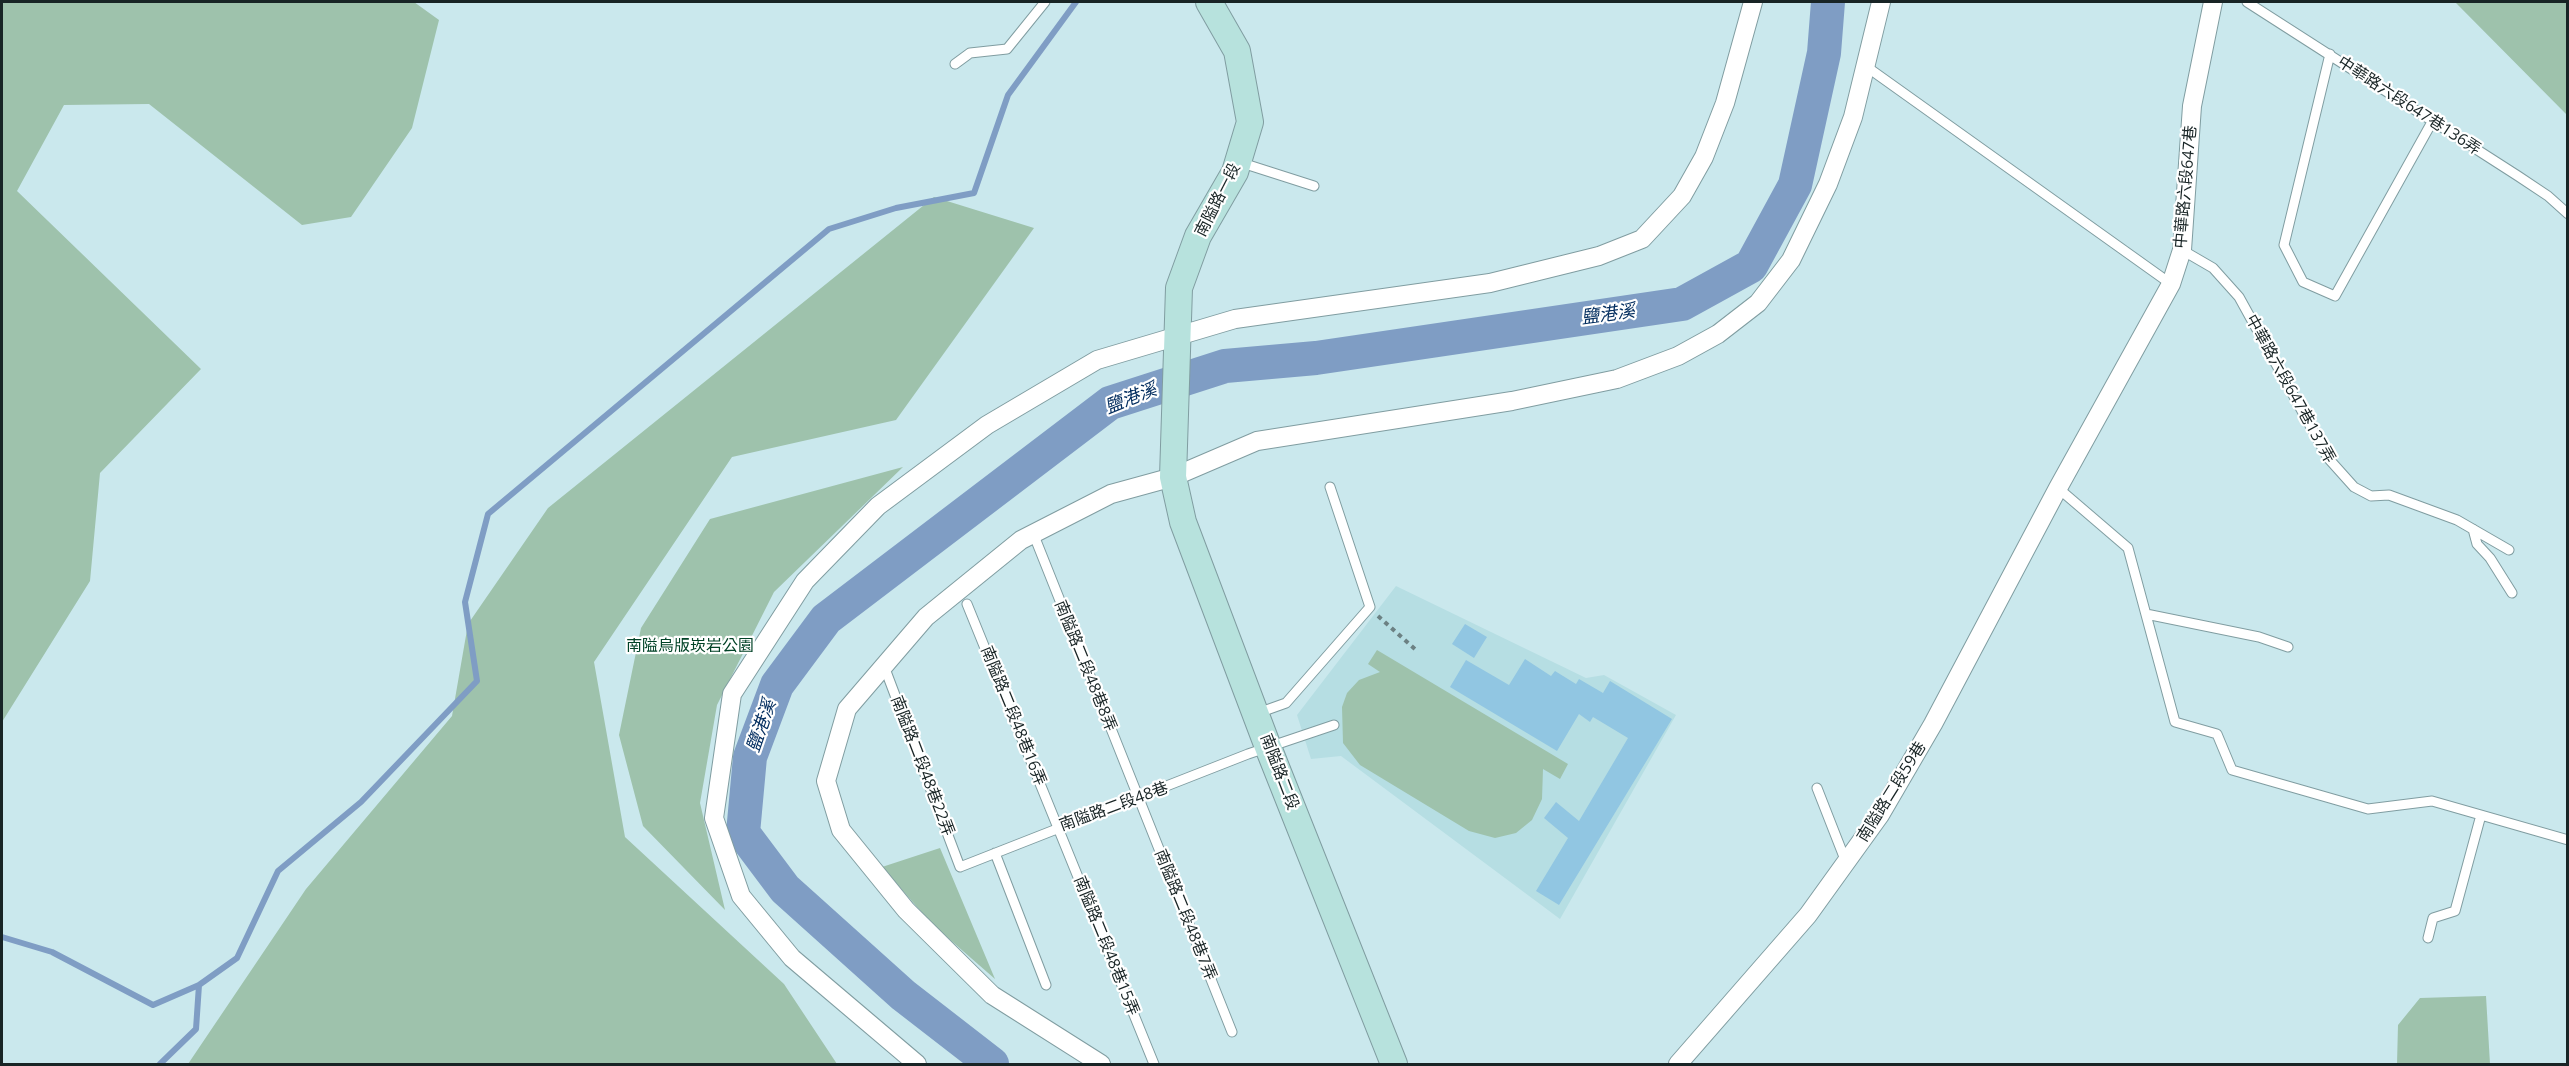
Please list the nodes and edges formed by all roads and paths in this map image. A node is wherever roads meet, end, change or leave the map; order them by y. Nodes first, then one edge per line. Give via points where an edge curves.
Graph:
1 (1045, 2) edge
2 (1209, 2) edge
3 (1753, 2) edge
4 (1881, 2) edge
5 (2213, 2) edge
6 (2247, 2) edge
7 (2330, 54) junction
8 (955, 64) dead end
9 (1867, 67) junction
10 (2433, 122) junction
11 (1238, 162) junction
12 (1314, 186) dead end
13 (2568, 214) edge
14 (2182, 250) junction
15 (2171, 284) junction
16 (1179, 334) junction
17 (1173, 477) junction
18 (1330, 487) dead end
19 (2058, 488) junction
20 (2473, 529) junction
21 (1033, 533) junction
22 (2510, 550) dead end
23 (2512, 593) dead end
24 (967, 604) dead end
25 (1370, 607) junction
26 (2146, 614) junction
27 (2288, 647) dead end
28 (1416, 650) dead end
29 (884, 666) junction
30 (1256, 714) junction
31 (1334, 725) dead end
32 (1268, 747) junction
33 (1817, 788) dead end
34 (1138, 799) junction
35 (2481, 815) junction
36 (1059, 827) junction
37 (2568, 840) edge
38 (994, 852) junction
39 (1846, 864) junction
40 (960, 867) joint
41 (2428, 938) dead end
42 (1046, 985) dead end
43 (1232, 1032) dead end
44 (917, 1065) edge
45 (1101, 1065) edge
46 (1154, 1065) edge
47 (1394, 1065) edge
48 (1678, 1065) edge

1 - 8 lane via 1007,49 970,52
2 - 11 street, 南隘路一段 via 1237,51 1250,122
3 - 16 street via 1725,103 1704,157 1682,196 1642,239 1599,256 1490,283 1235,319
4 - 9 street
5 - 14 street, 中華路六段647巷 via 2192,106
6 - 7 lane, 中華路六段647巷136弄
7 - 10 lane, 中華路六段647巷136弄
7 - 10 lane via 2283,245 2302,282 2335,296
9 - 15 lane
9 - 17 street via 1828,184 1791,260 1758,303 1718,334 1678,356 1617,379 1512,401 1257,441
10 - 13 lane, 中華路六段647巷136弄 via 2548,196
11 - 12 lane
11 - 16 street, 南隘路一段 via 1198,236 1179,288
14 - 15 street, 中華路六段647巷
14 - 20 lane, 中華路六段647巷137弄 via 2212,267 2240,297 2328,458 2354,487 2371,496 2389,495
15 - 19 street, 中華路六段647巷
16 - 17 street, 南隘路一段
16 - 44 street via 1097,360 987,425 878,506 805,581 732,694 714,818 741,896 792,958
17 - 21 street via 1111,494
17 - 30 street, 南隘路二段 via 1183,522
18 - 25 lane
19 - 26 lane via 2128,548
19 - 39 street, 南隘路二段59巷 via 1933,724 1880,815
20 - 22 lane, 中華路六段647巷137弄
20 - 23 lane via 2477,544
21 - 29 street via 926,617
21 - 34 lane, 南隘路二段48巷8弄
24 - 36 lane, 南隘路二段48巷16弄
25 - 28 path
25 - 30 lane via 1286,703
26 - 27 lane via 2259,637
26 - 35 lane via 2175,722 2217,734 2232,770 2368,809 2432,801
29 - 40 lane, 南隘路二段48巷22弄
29 - 45 street via 847,709 826,781 842,830 906,910 992,995
30 - 32 street, 南隘路二段
31 - 32 lane, 南隘路二段48巷
32 - 34 lane, 南隘路二段48巷
32 - 47 street, 南隘路二段
33 - 39 lane
34 - 36 lane, 南隘路二段48巷
34 - 43 lane, 南隘路二段48巷7弄
35 - 37 lane
35 - 41 lane via 2456,911 2433,918
36 - 38 lane, 南隘路二段48巷
36 - 46 lane, 南隘路二段48巷15弄
38 - 40 lane, 南隘路二段48巷
38 - 42 lane
39 - 48 street, 南隘路二段59巷 via 1808,915

